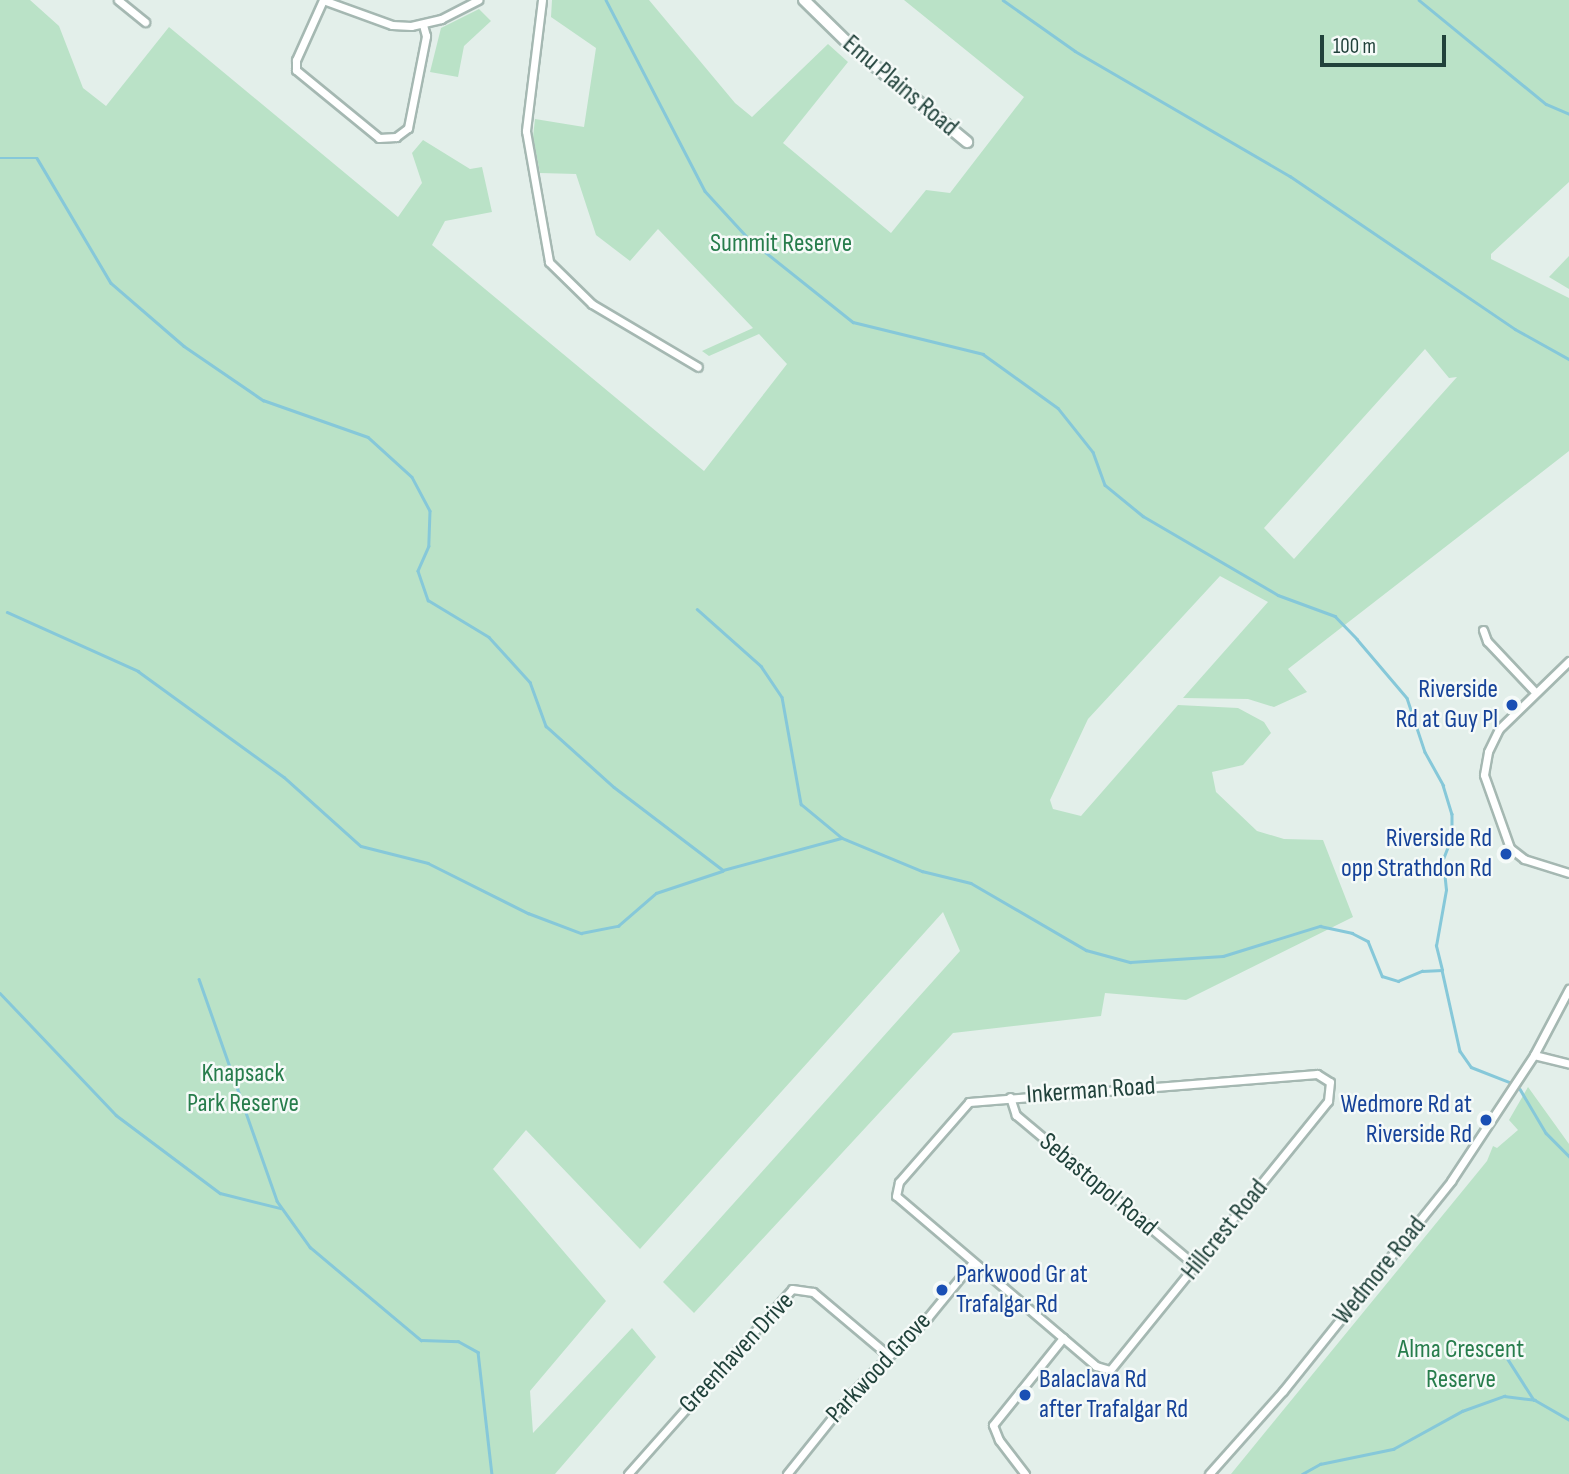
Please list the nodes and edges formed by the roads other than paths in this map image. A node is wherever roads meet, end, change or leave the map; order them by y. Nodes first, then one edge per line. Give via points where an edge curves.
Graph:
1 (118, 0) edge
2 (323, 0) edge
3 (478, 0) edge
4 (542, 0) edge
5 (804, 0) edge
6 (145, 22) dead end
7 (423, 25) junction
8 (967, 142) dead end
9 (698, 367) dead end
10 (1482, 630) dead end
11 (1569, 661) edge
12 (1536, 693) junction
13 (1569, 873) edge
14 (1569, 989) edge
15 (1534, 1055) junction
16 (1569, 1064) edge
17 (1330, 1082) joint
18 (1010, 1097) junction
19 (973, 1262) junction
20 (1196, 1266) junction
21 (1063, 1338) junction
22 (889, 1356) junction
23 (628, 1474) edge
24 (787, 1474) edge
25 (1025, 1474) edge
26 (1209, 1474) edge

1 - 6 street
2 - 7 street via 392,25
2 - 7 street via 296,60 296,70 379,138 396,137 408,128 426,36
3 - 7 street
4 - 9 street via 526,131 549,262 592,304
5 - 8 street, Emu Plains Road via 853,48
10 - 12 street via 1486,641
11 - 12 street
12 - 13 street via 1496,734 1486,758 1486,785 1510,848 1524,859
14 - 15 street, Wedmore Road
15 - 16 street
15 - 26 street, Wedmore Road via 1467,1158 1401,1247
17 - 18 street, Inkerman Road via 1317,1074
17 - 20 street, Hillcrest Road via 1328,1101
18 - 19 street, Inkerman Road via 964,1104 899,1182 895,1194
18 - 20 street, Sebastopol Road via 1016,1115
19 - 21 street
19 - 22 street, Parkwood Grove
20 - 21 street, Hillcrest Road via 1116,1364 1105,1370
21 - 25 street via 993,1425
22 - 23 street, Greenhaven Drive via 813,1292 792,1289
22 - 24 street, Parkwood Grove via 851,1394

